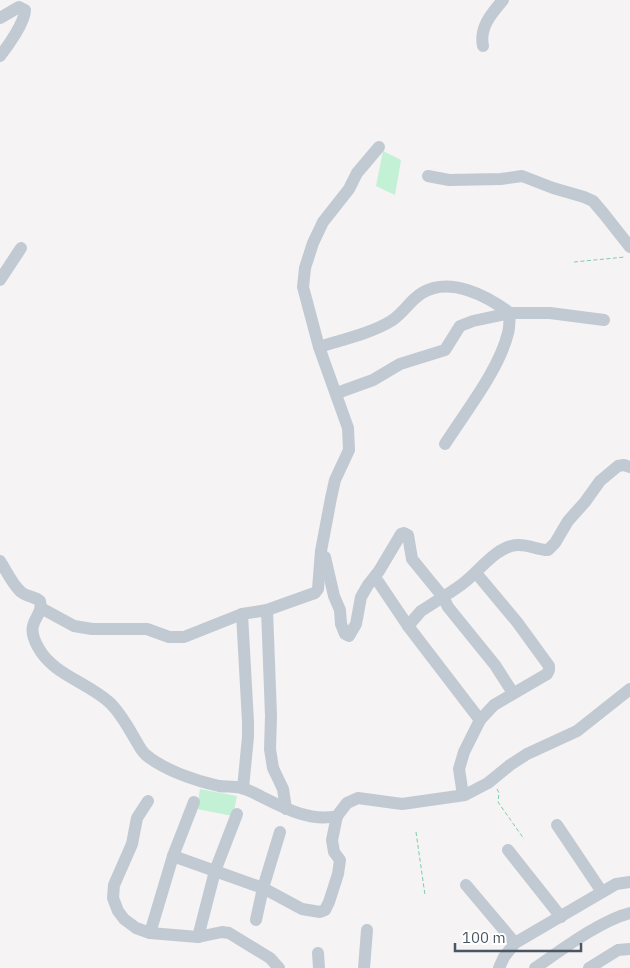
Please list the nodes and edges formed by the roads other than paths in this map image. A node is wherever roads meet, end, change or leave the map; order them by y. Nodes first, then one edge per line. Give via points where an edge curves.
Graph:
1 (503, 0) edge
2 (0, 18) edge
3 (483, 46) dead end
4 (0, 56) edge
5 (379, 147) dead end
6 (428, 176) dead end
7 (630, 247) edge
8 (21, 248) dead end
9 (0, 280) edge
10 (510, 313) junction
11 (604, 320) dead end
12 (319, 347) junction
13 (336, 393) junction
14 (444, 444) dead end
15 (630, 467) edge
16 (321, 551) junction
17 (0, 561) edge
18 (476, 573) junction
19 (375, 577) junction
20 (443, 597) junction
21 (40, 608) junction
22 (266, 610) junction
23 (242, 614) junction
24 (408, 626) junction
25 (630, 689) edge
26 (513, 693) junction
27 (480, 720) junction
28 (243, 788) junction
29 (463, 795) junction
30 (148, 801) dead end
31 (194, 802) dead end
32 (286, 808) junction
33 (237, 814) dead end
34 (337, 816) junction
35 (557, 825) dead end
36 (280, 832) dead end
37 (508, 850) dead end
38 (173, 856) junction
39 (215, 871) junction
40 (630, 882) edge
41 (466, 884) dead end
42 (263, 888) junction
43 (602, 892) junction
44 (630, 913) edge
45 (561, 916) junction
46 (256, 920) dead end
47 (367, 930) dead end
48 (150, 933) junction
49 (198, 937) junction
50 (515, 943) junction
51 (630, 949) edge
52 (318, 953) dead end
53 (279, 968) edge
54 (319, 968) edge
55 (364, 968) edge
56 (499, 968) edge
57 (535, 968) edge
58 (589, 968) edge

1 - 3 street via 484,27
2 - 4 street via 19,7 25,13
5 - 12 street via 323,222 305,268 303,287
6 - 7 street via 449,180 522,176 584,197 593,201
8 - 9 street
10 - 11 street via 550,313
10 - 12 street via 492,300 444,286 421,293 391,321
10 - 13 street via 460,326 445,350 400,364 374,380
10 - 14 street via 509,330 495,366
12 - 13 street
13 - 16 street via 348,428 349,450 335,480
15 - 18 street via 618,466 600,481 548,550 510,545
16 - 19 street via 340,610 341,624 349,636 358,618 361,597
16 - 22 street via 315,593
17 - 21 street via 20,592 38,599
18 - 20 street
18 - 26 street via 549,666 547,674
19 - 20 street via 404,533 408,535 412,559
19 - 24 street
20 - 24 street via 421,611
20 - 26 street
21 - 23 street via 74,626 147,629 169,637 184,637
21 - 28 street via 32,630 44,657 109,702 144,754 193,779
22 - 23 street
22 - 32 street via 270,749
23 - 28 street via 248,722
24 - 27 street
25 - 29 street via 577,731 527,754 488,783
26 - 27 street via 494,705
27 - 29 street via 459,769
28 - 32 street
29 - 34 street via 402,804 358,798 347,803
30 - 48 street via 137,818 132,844 114,885 113,898 124,919
31 - 38 street
32 - 34 street via 318,819
33 - 39 street
34 - 42 street via 332,840 334,852 340,860 325,910 302,909
35 - 43 street
36 - 42 street
37 - 45 street
38 - 39 street
38 - 48 street
39 - 42 street
39 - 49 street
40 - 43 street via 616,884
41 - 50 street
42 - 46 street
43 - 45 street
44 - 57 street via 573,942
45 - 50 street
47 - 55 street
48 - 49 street
49 - 53 street via 229,933 270,958
50 - 56 street
51 - 58 street via 618,950
52 - 54 street

